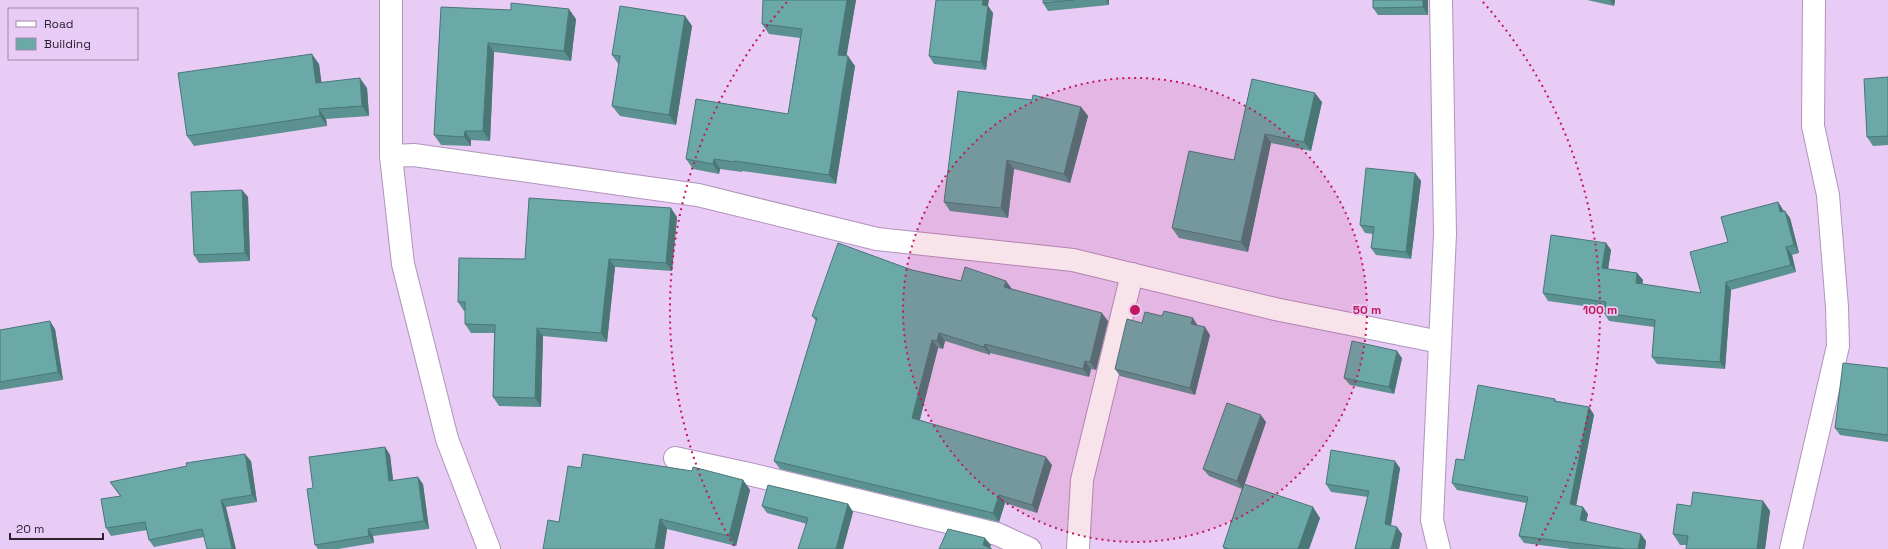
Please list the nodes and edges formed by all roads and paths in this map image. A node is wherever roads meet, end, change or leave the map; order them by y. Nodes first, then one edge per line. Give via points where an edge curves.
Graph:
1 (390, 0) edge
2 (1441, 0) edge
3 (1814, 0) edge
4 (391, 156) junction
5 (1132, 274) junction
6 (1440, 342) junction
7 (675, 458) dead end
8 (489, 549) edge
9 (1030, 549) edge
10 (1078, 549) edge
11 (1438, 549) edge
12 (1792, 549) edge

1 - 4 street
2 - 6 street via 1445,234
3 - 12 street via 1813,126 1828,195 1838,346
4 - 5 street via 414,155 698,195 877,239 1073,260
4 - 8 street via 403,264 447,439
5 - 6 street via 1275,309
5 - 10 street via 1082,480
6 - 11 street via 1432,520
7 - 9 street via 997,534

